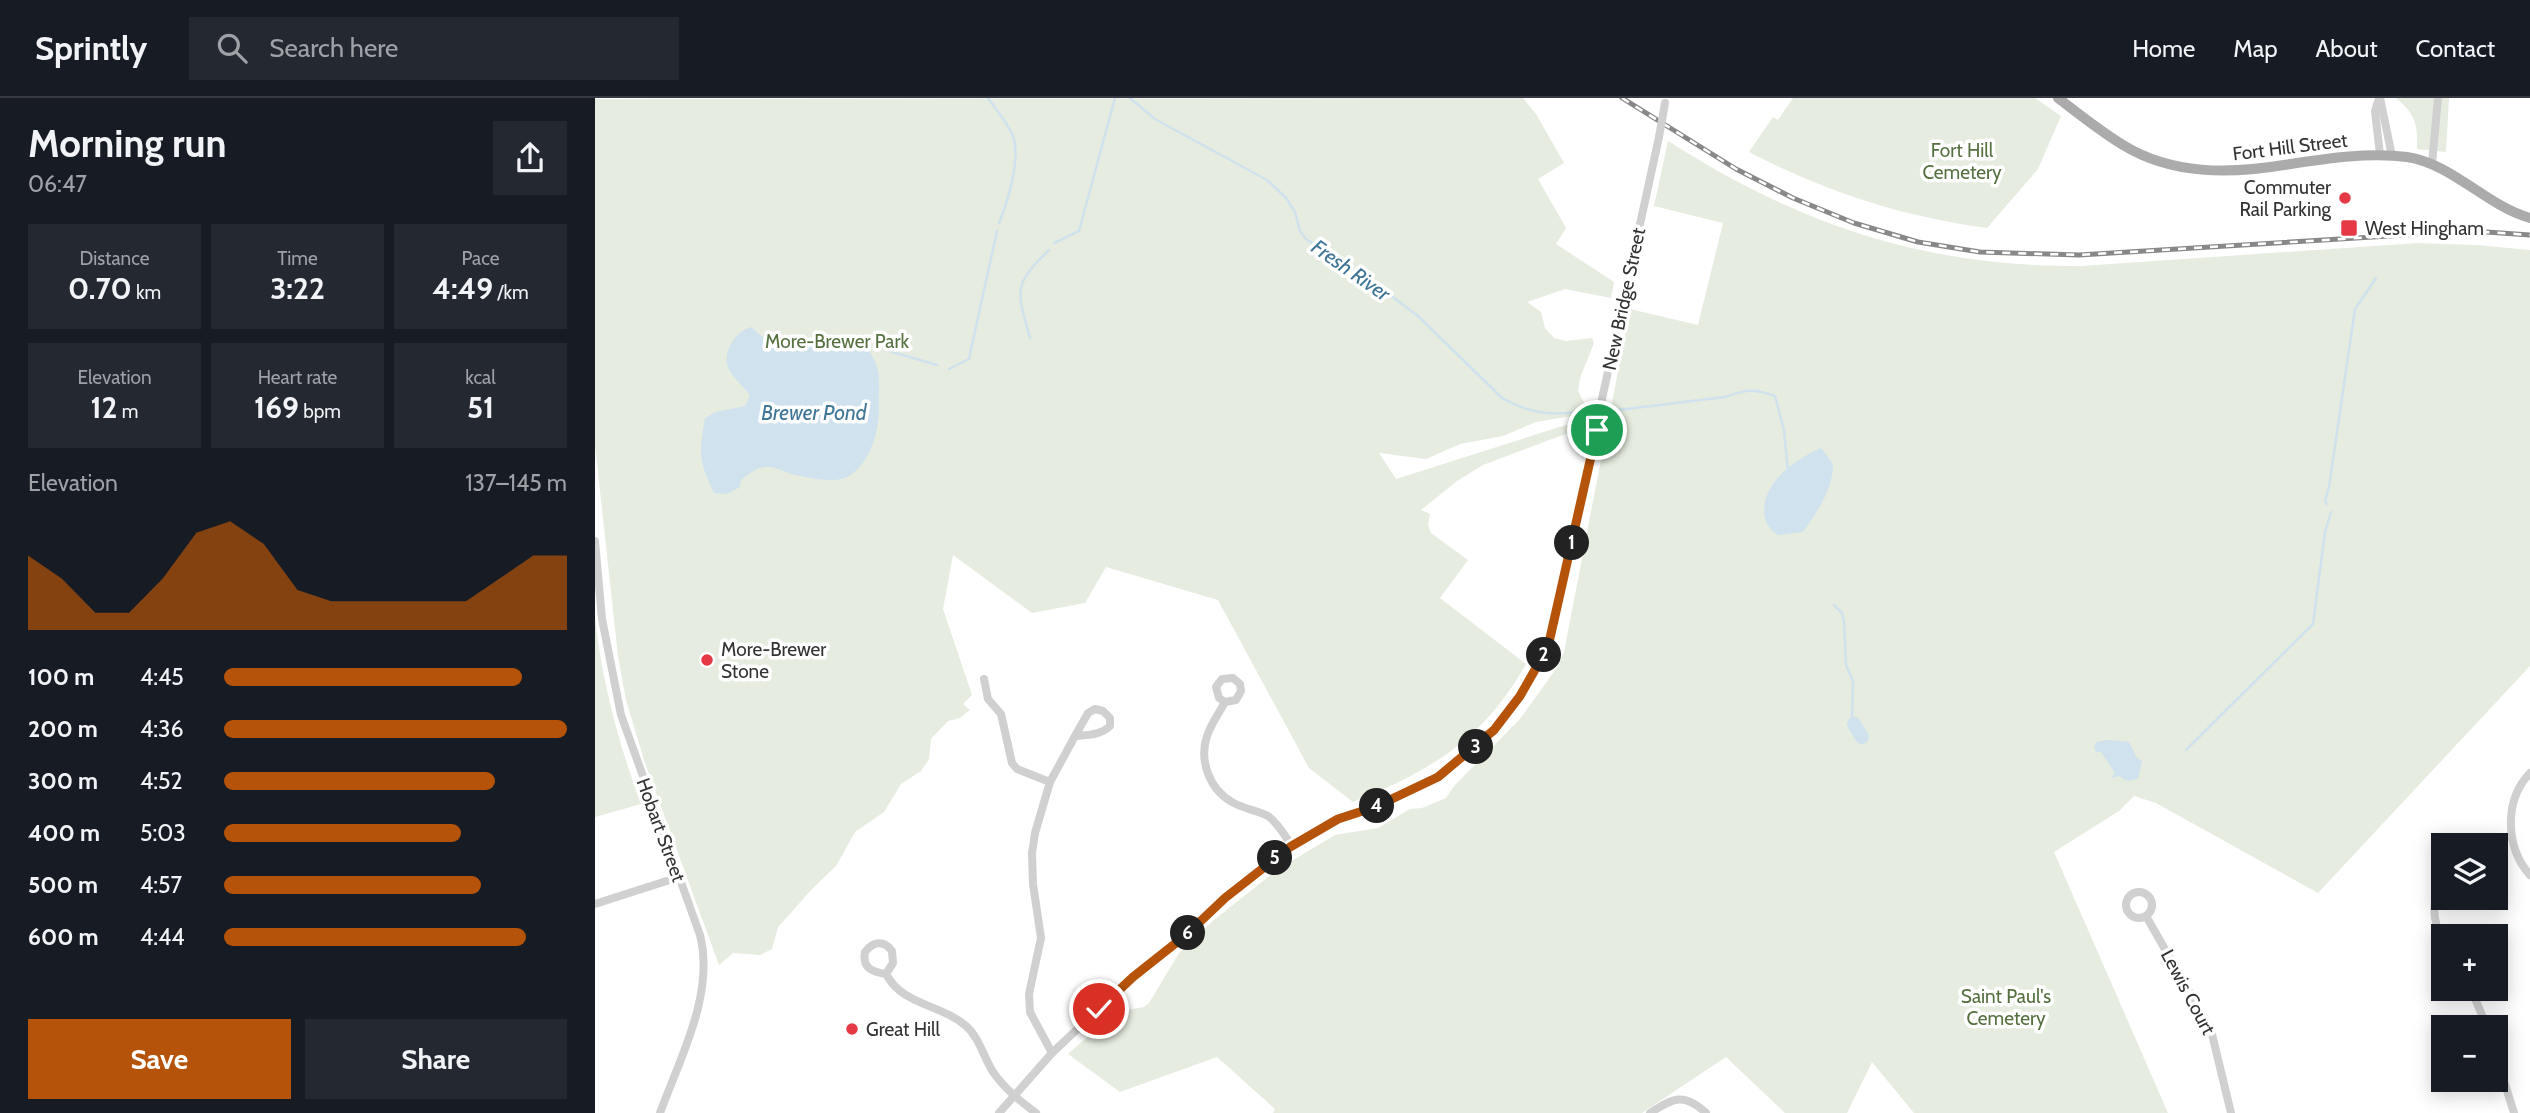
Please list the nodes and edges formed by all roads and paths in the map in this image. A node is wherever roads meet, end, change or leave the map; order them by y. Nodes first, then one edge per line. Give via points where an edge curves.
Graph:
1 (2058, 98) edge
2 (2380, 98) edge
3 (2438, 98) edge
4 (1666, 101) edge
5 (2380, 155) junction
6 (2392, 156) junction
7 (2432, 164) junction
8 (2530, 218) edge
9 (595, 541) edge
10 (984, 679) dead end
11 (1225, 702) dead end
12 (1075, 736) dead end
13 (2530, 773) edge
14 (1050, 782) junction
15 (2511, 836) junction
16 (2508, 837) edge
17 (1292, 846) junction
18 (2530, 875) edge
19 (679, 877) junction
20 (595, 904) edge
21 (2146, 916) dead end
22 (886, 974) dead end
23 (1052, 1053) junction
24 (2507, 1092) edge
25 (1014, 1096) junction
26 (660, 1113) edge
27 (999, 1113) edge
28 (1036, 1113) edge
29 (1650, 1113) edge
30 (1706, 1113) edge
31 (2231, 1113) edge
32 (2514, 1113) edge

1 - 5 main road, Fort Hill Street via 2125,147 2164,163 2199,170 2257,170
2 - 5 street via 2375,111
2 - 6 street
3 - 7 street
4 - 17 street, New Bridge Street, bridge via 1561,593 1548,647 1538,667 1494,730 1438,777 1338,819
5 - 6 main road, Fort Hill Street
6 - 7 main road, Fort Hill Street
7 - 8 main road, Fort Hill Street via 2501,208
9 - 19 street, Hobart Street via 602,619 621,715
10 - 14 street via 988,699 1001,714 1011,763
11 - 17 street via 1204,747 1208,775 1229,800 1268,816
12 - 14 street
13 - 15 street via 2515,798
14 - 23 street via 1032,853 1041,938 1029,994 1033,1021
15 - 16 street
15 - 18 street
17 - 23 street, New Bridge Street via 1225,898
19 - 20 street
19 - 26 street, Hobart Street via 702,942 705,976
21 - 31 street, Lewis Court via 2211,1030
22 - 25 street via 914,1001 969,1028 995,1074
23 - 25 street, New Bridge Street
24 - 32 street
25 - 27 street, New Bridge Street
25 - 28 street
29 - 30 street via 1679,1098 1694,1102

